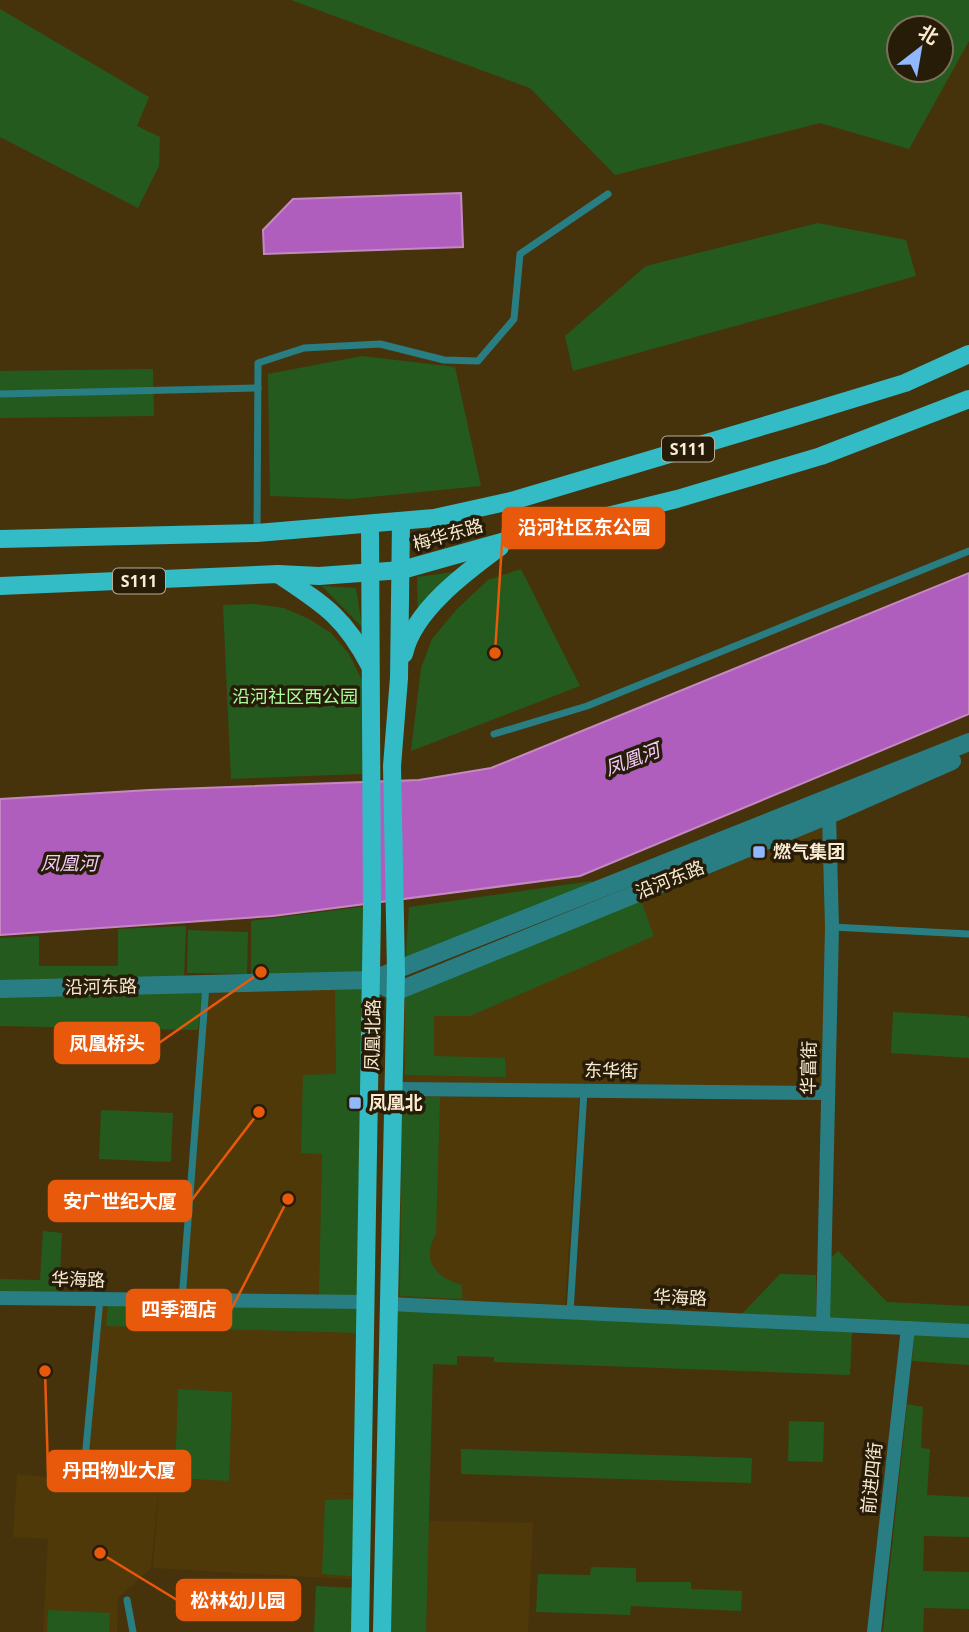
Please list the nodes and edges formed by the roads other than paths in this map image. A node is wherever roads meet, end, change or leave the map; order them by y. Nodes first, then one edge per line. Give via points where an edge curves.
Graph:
1 (608, 194) dead end
2 (969, 354) edge
3 (257, 388) junction
4 (0, 394) edge
5 (969, 399) edge
6 (401, 522) junction
7 (370, 525) junction
8 (257, 533) junction
9 (0, 539) edge
10 (509, 540) junction
11 (969, 551) edge
12 (402, 570) junction
13 (278, 574) junction
14 (370, 574) junction
15 (0, 586) edge
16 (372, 670) junction
17 (399, 678) junction
18 (494, 734) dead end
19 (969, 742) edge
20 (969, 754) edge
21 (829, 815) junction
22 (832, 927) junction
23 (969, 934) edge
24 (396, 971) junction
25 (371, 980) junction
26 (206, 984) junction
27 (0, 989) edge
28 (395, 992) junction
29 (393, 1088) junction
30 (584, 1090) junction
31 (828, 1093) junction
32 (0, 1298) edge
33 (100, 1299) junction
34 (183, 1300) junction
35 (365, 1302) junction
36 (389, 1304) junction
37 (570, 1312) junction
38 (823, 1323) junction
39 (908, 1328) junction
40 (969, 1331) edge
41 (83, 1480) dead end
42 (127, 1600) dead end
43 (133, 1632) edge
44 (359, 1632) edge
45 (382, 1632) edge
46 (874, 1632) edge

1 - 3 lane via 520,254 514,319 478,361 444,360 380,344 304,348 258,363
2 - 6 main road, 梅华东路 / S111 via 905,383 515,500
3 - 4 lane
3 - 8 lane
5 - 10 main road, 梅华东路 / S111 via 821,456 677,499
6 - 7 main road, 梅华东路 / S111
6 - 12 main road, 凤凰北路
7 - 8 main road, 梅华东路 / S111
7 - 14 main road, 凤凰北路
8 - 9 main road, 梅华东路 / S111
10 - 12 main road, 梅华东路 / S111
10 - 17 main road via 454,582 426,612 406,645
11 - 18 lane via 587,706
12 - 14 main road, 梅华东路 / S111
12 - 17 main road, 凤凰北路
13 - 14 main road, 梅华东路 / S111
13 - 15 main road, 梅华东路 / S111
13 - 16 main road via 335,615 355,638
14 - 16 main road, 凤凰北路
16 - 25 main road, 凤凰北路
17 - 24 main road, 凤凰北路 via 393,777
19 - 24 street, 沿河东路
20 - 21 street, 沿河东路
21 - 22 street, 华富街
21 - 28 street, 沿河东路
22 - 23 lane
22 - 31 street, 华富街
24 - 25 street, 沿河东路
24 - 28 main road, 凤凰北路
25 - 26 street, 沿河东路
25 - 28 street, 沿河东路
25 - 35 main road, 凤凰北路
26 - 27 street, 沿河东路
26 - 34 lane
28 - 29 main road, 凤凰北路
29 - 30 street, 东华街
29 - 36 main road, 凤凰北路
30 - 31 street, 东华街
30 - 37 lane
31 - 38 street, 华富街
32 - 33 street, 华海路
33 - 34 street, 华海路
33 - 41 lane
34 - 35 street, 华海路
35 - 44 main road, 凤凰北路
36 - 37 street, 华海路
36 - 45 main road, 凤凰北路
37 - 38 street, 华海路
38 - 39 street, 华海路
39 - 40 street, 华海路
39 - 46 street, 前进四街
42 - 43 lane

